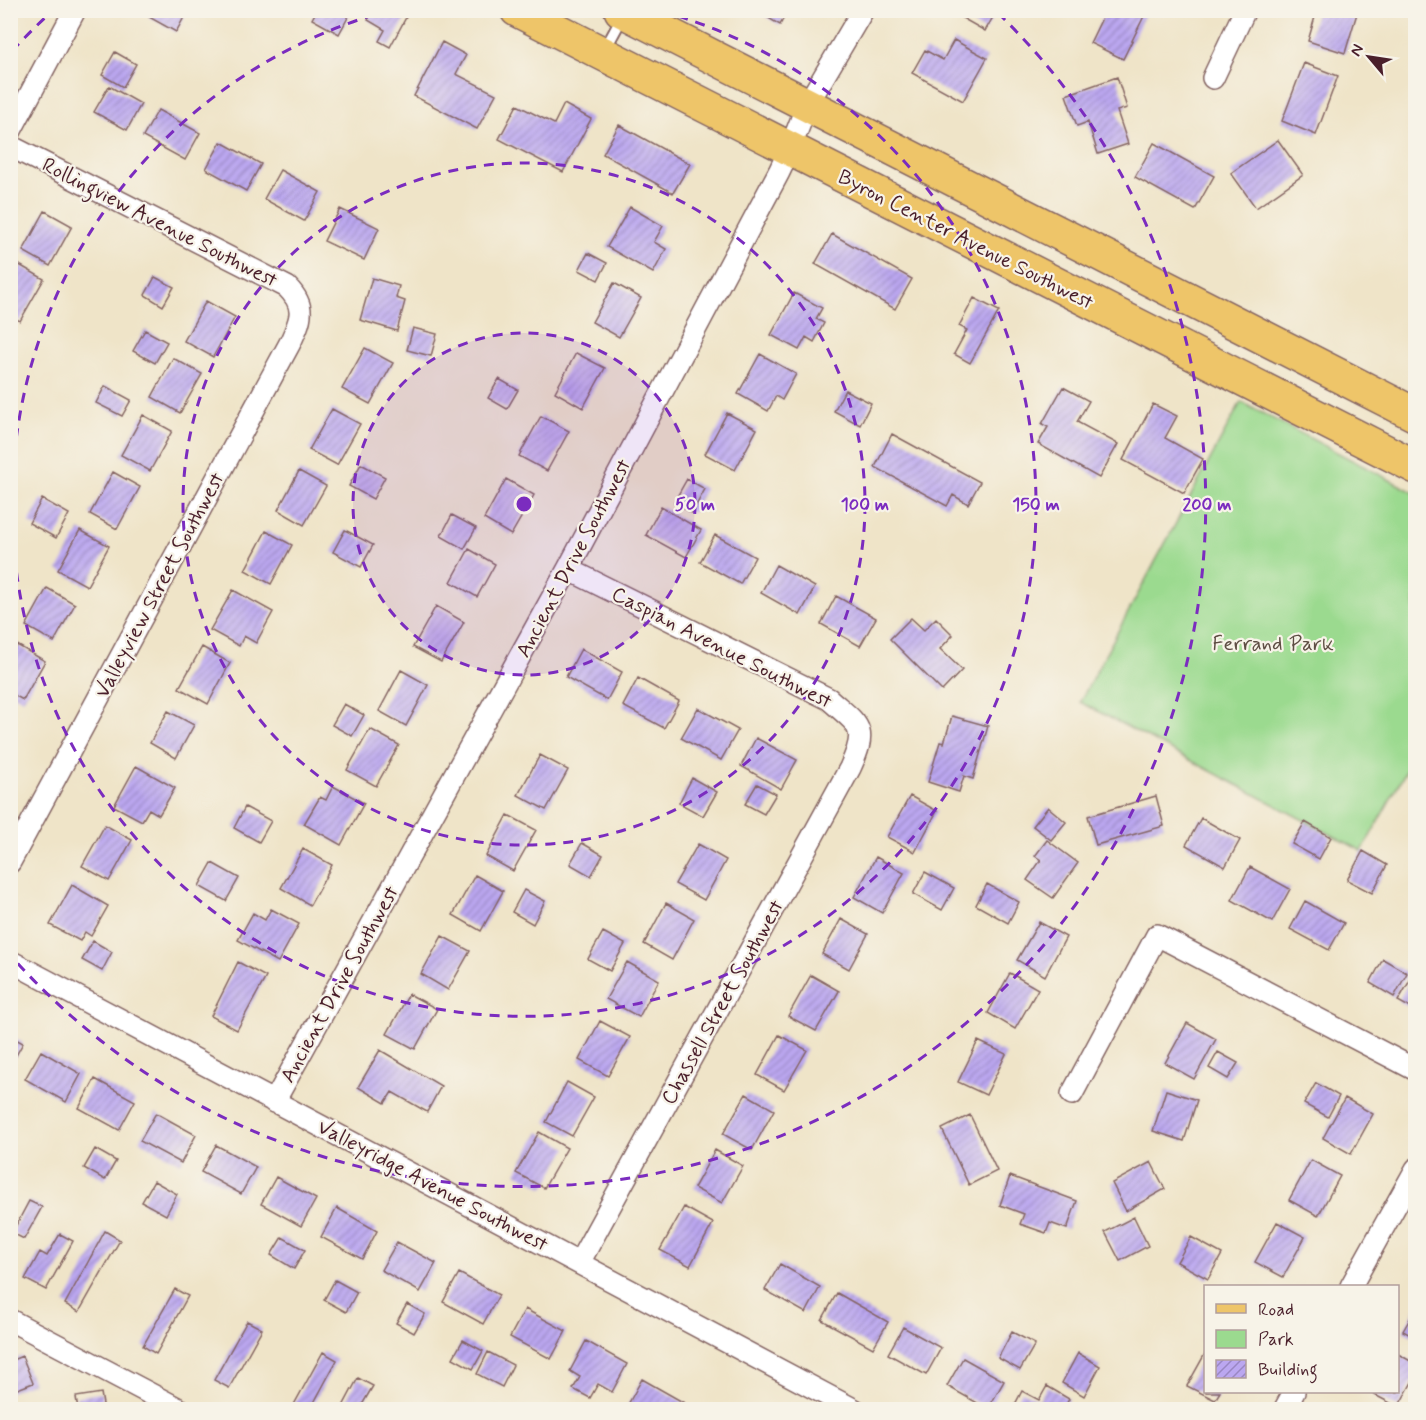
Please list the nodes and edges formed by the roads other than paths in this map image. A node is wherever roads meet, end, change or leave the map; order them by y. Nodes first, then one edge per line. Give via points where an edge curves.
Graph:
1 (75, 10) edge
2 (517, 10) edge
3 (863, 10) edge
4 (1245, 10) edge
5 (624, 11) edge
6 (603, 54) junction
7 (1213, 78) dead end
8 (807, 105) junction
9 (10, 132) edge
10 (10, 146) edge
11 (790, 149) junction
12 (300, 306) joint
13 (1416, 415) edge
14 (1416, 467) edge
15 (568, 569) junction
16 (861, 739) joint
17 (10, 862) edge
18 (10, 961) edge
19 (1416, 1070) edge
20 (1072, 1094) dead end
21 (274, 1102) junction
22 (1416, 1169) edge
23 (579, 1263) junction
24 (1353, 1285) edge
25 (10, 1320) edge
26 (1293, 1393) edge
27 (181, 1410) edge
28 (855, 1410) edge
29 (1284, 1410) edge

1 - 9 street
2 - 6 main road, Byron Center Avenue Southwest
3 - 8 street, Ancient Drive Southwest
4 - 7 street
5 - 6 lane
5 - 8 main road
6 - 11 main road, Byron Center Avenue Southwest
8 - 11 street, Ancient Drive Southwest
8 - 13 main road
10 - 12 street, Rollingview Avenue Southwest via 287,287
11 - 14 main road, Byron Center Avenue Southwest
11 - 15 street, Ancient Drive Southwest
12 - 17 street, Valleyview Street Southwest via 290,343
15 - 16 street, Caspian Avenue Southwest via 829,699 857,724
15 - 21 street, Ancient Drive Southwest
16 - 23 street, Chassell Street Southwest via 850,768
18 - 21 street, Valleyridge Avenue Southwest
19 - 20 street via 1157,935
21 - 23 street, Valleyridge Avenue Southwest
22 - 24 street
23 - 28 street, Valleyridge Avenue Southwest
25 - 27 street
26 - 29 street

